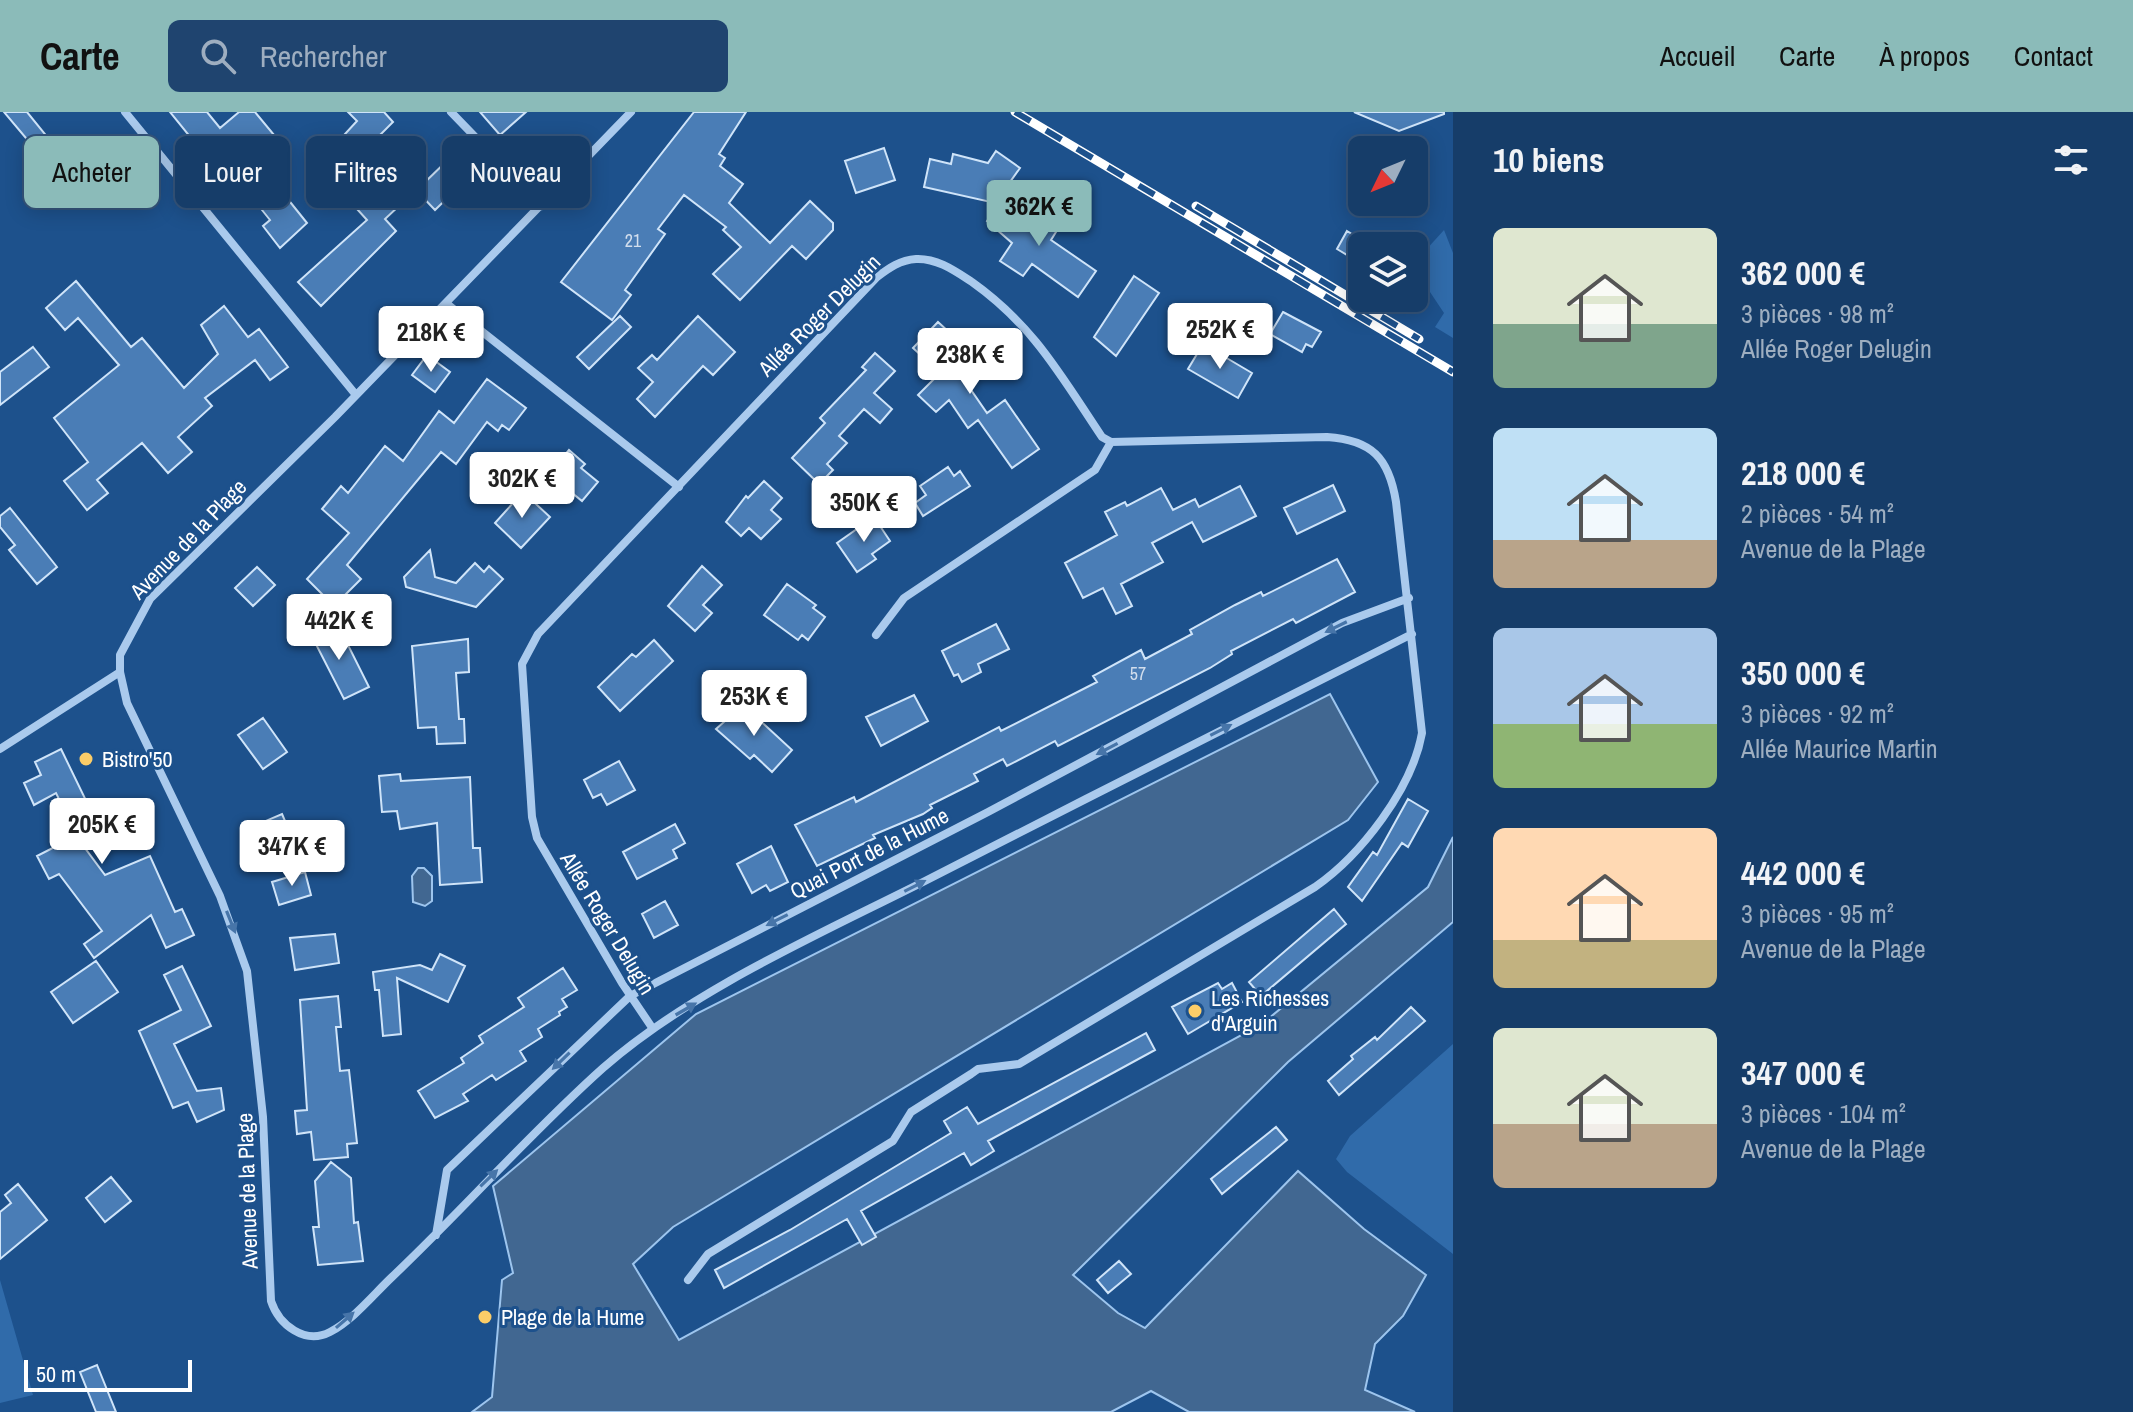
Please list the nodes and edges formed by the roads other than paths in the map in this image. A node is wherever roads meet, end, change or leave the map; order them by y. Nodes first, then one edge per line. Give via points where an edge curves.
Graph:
1 (125, 112) edge
2 (451, 112) edge
3 (631, 112) edge
4 (474, 136) edge
5 (590, 155) edge
6 (540, 208) edge
7 (447, 304) junction
8 (356, 395) junction
9 (1111, 442) junction
10 (679, 487) junction
11 (1409, 598) junction
12 (1412, 634) junction
13 (876, 635) dead end
14 (120, 672) junction
15 (0, 749) edge
16 (630, 996) junction
17 (653, 1029) junction
18 (436, 1235) junction
19 (688, 1280) dead end

1 - 8 street
2 - 4 street
3 - 5 street, Avenue de la Plage
6 - 7 street, Avenue de la Plage
7 - 8 street, Avenue de la Plage
7 - 10 street
8 - 14 street, Avenue de la Plage via 150,599 128,635
9 - 10 street, Allée Roger Delugin via 1102,437 1031,333 1005,305 948,267 915,259 895,264 877,277
9 - 11 street via 1327,437 1358,441 1382,458 1392,477
9 - 13 street via 1095,470 904,598
10 - 16 street, Allée Roger Delugin via 538,634 522,664 537,838
11 - 12 street
11 -> 16 street, Quai Port de la Hume via 1342,623
17 -> 12 street via 813,938
12 - 19 street via 1422,711 1417,753 1375,827 1338,871 1019,1064 978,1069 919,1105 893,1141 708,1254
14 - 15 street
14 -> 18 street, Avenue de la Plage via 127,703 220,896 247,971 263,1117 271,1301 279,1317 294,1331 318,1336 330,1332
16 - 17 street, Allée Roger Delugin
16 -> 18 street, Quai Port de la Hume via 447,1170
18 -> 17 street via 603,1068

